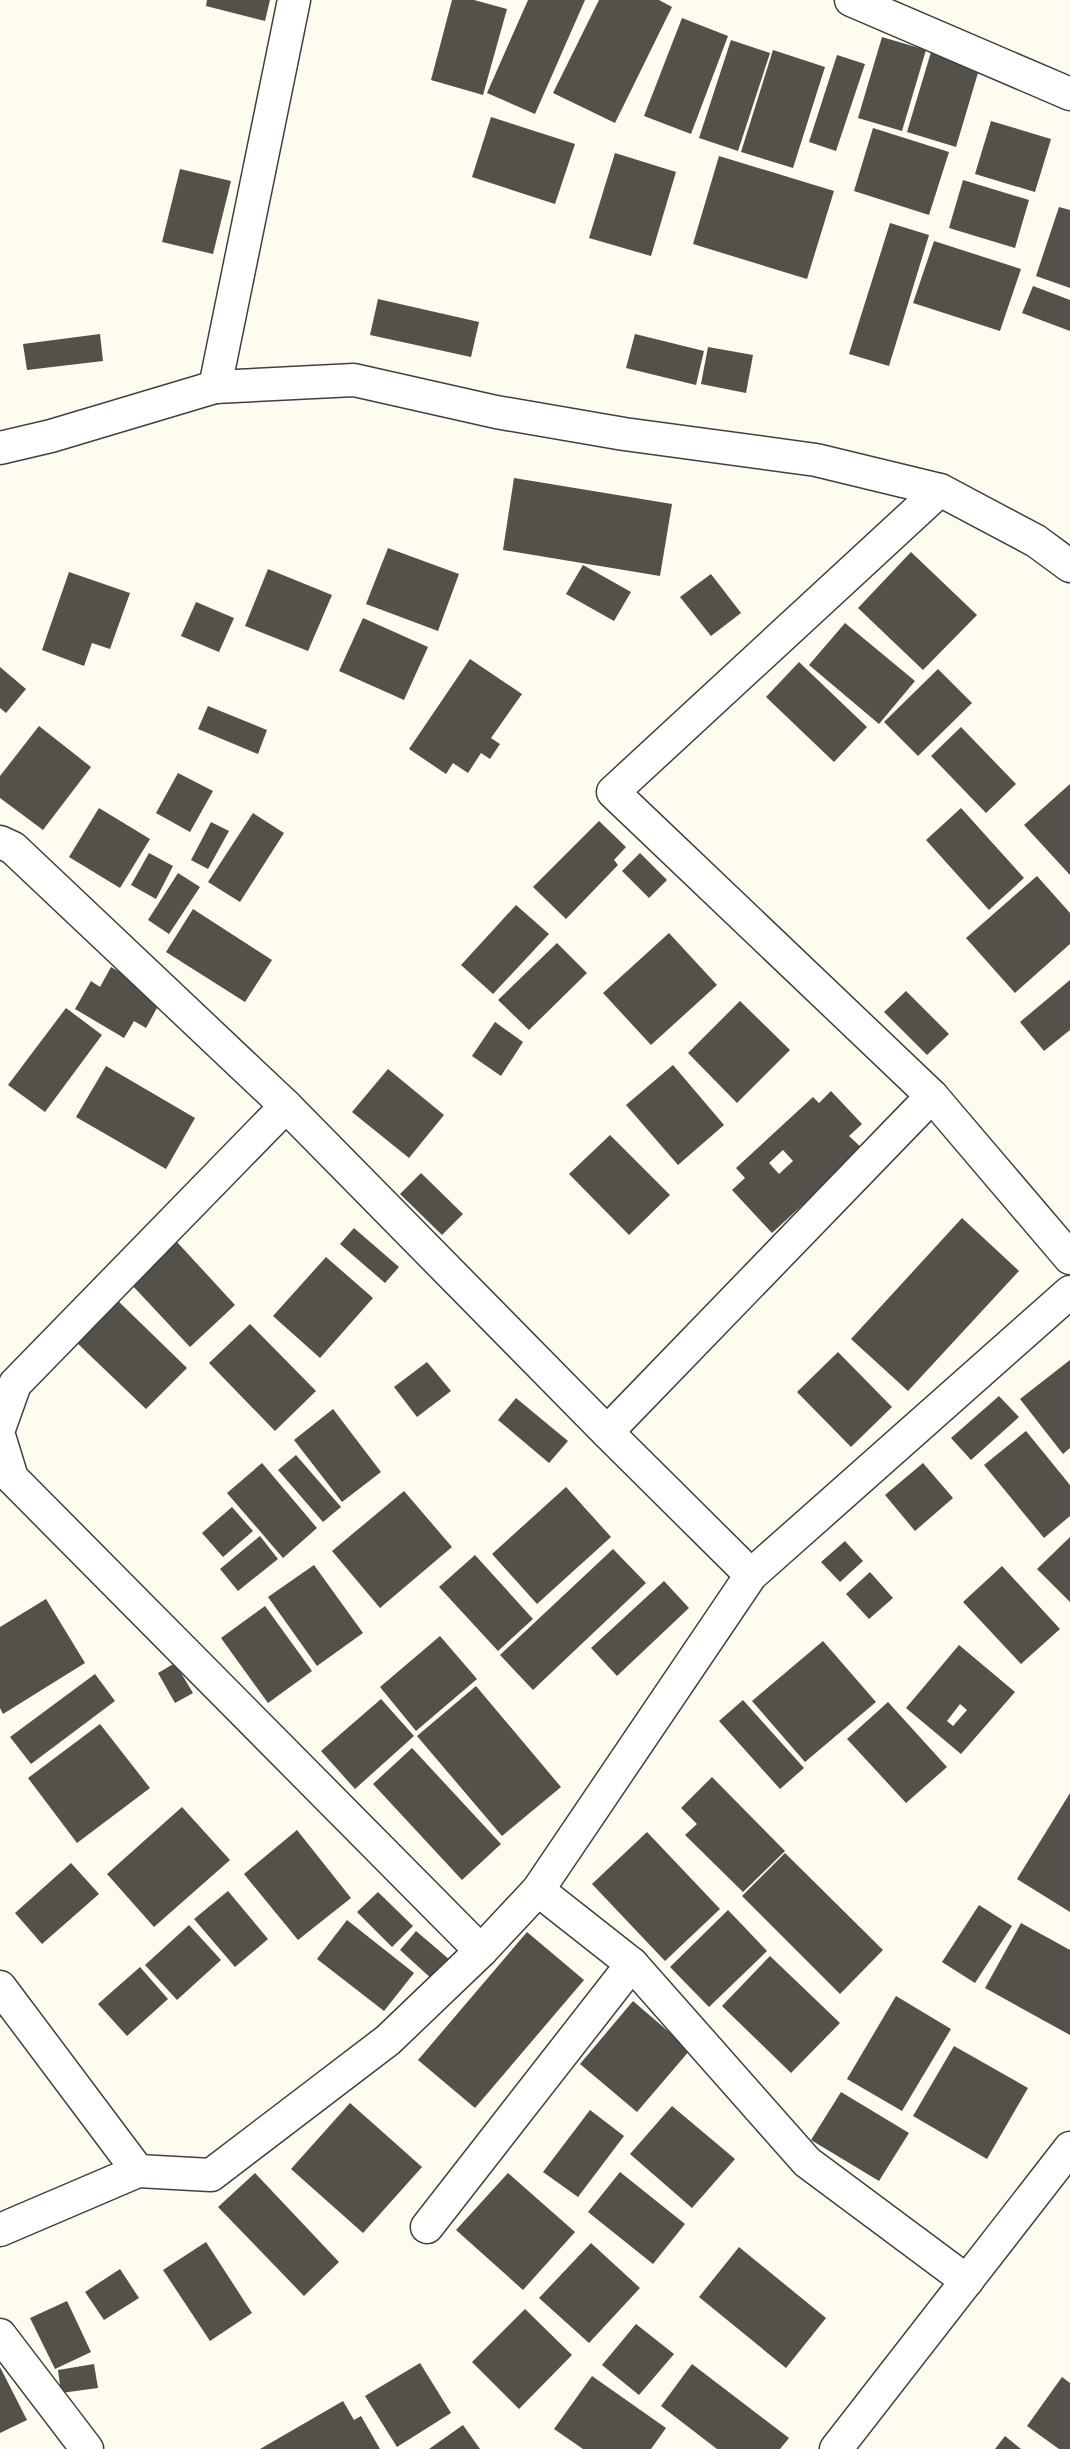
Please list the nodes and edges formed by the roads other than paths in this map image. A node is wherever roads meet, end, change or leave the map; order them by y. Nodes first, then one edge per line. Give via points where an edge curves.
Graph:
1 (294, 0) edge
2 (851, 0) edge
3 (1070, 94) edge
4 (215, 387) junction
5 (0, 449) edge
6 (940, 490) junction
7 (1070, 566) edge
8 (0, 842) edge
9 (932, 1096) junction
10 (286, 1106) junction
11 (1070, 1258) edge
12 (1070, 1292) edge
13 (0, 1426) edge
14 (607, 1432) junction
15 (0, 1439) edge
16 (751, 1575) junction
17 (538, 1890) junction
18 (481, 1951) junction
19 (632, 1964) junction
20 (0, 1987) edge
21 (1070, 2148) edge
22 (138, 2171) junction
23 (427, 2227) dead end
24 (0, 2230) edge
25 (967, 2281) junction
26 (0, 2334) edge
27 (87, 2449) edge
28 (836, 2449) edge

1 - 4 street
2 - 3 street
4 - 5 street
4 - 6 street via 354,380 598,430 816,460
6 - 7 street via 1036,541
6 - 9 street via 613,792
8 - 10 street via 13,848
9 - 11 street
9 - 14 street
10 - 13 street via 15,1384
10 - 14 street
12 - 16 street
14 - 16 street
15 - 18 street via 12,1478
16 - 17 street
17 - 18 street
17 - 19 street
18 - 22 street via 388,2040 211,2175
19 - 23 street
19 - 25 street via 807,2162
20 - 22 street
21 - 25 street
22 - 24 street
25 - 28 street
26 - 27 street

